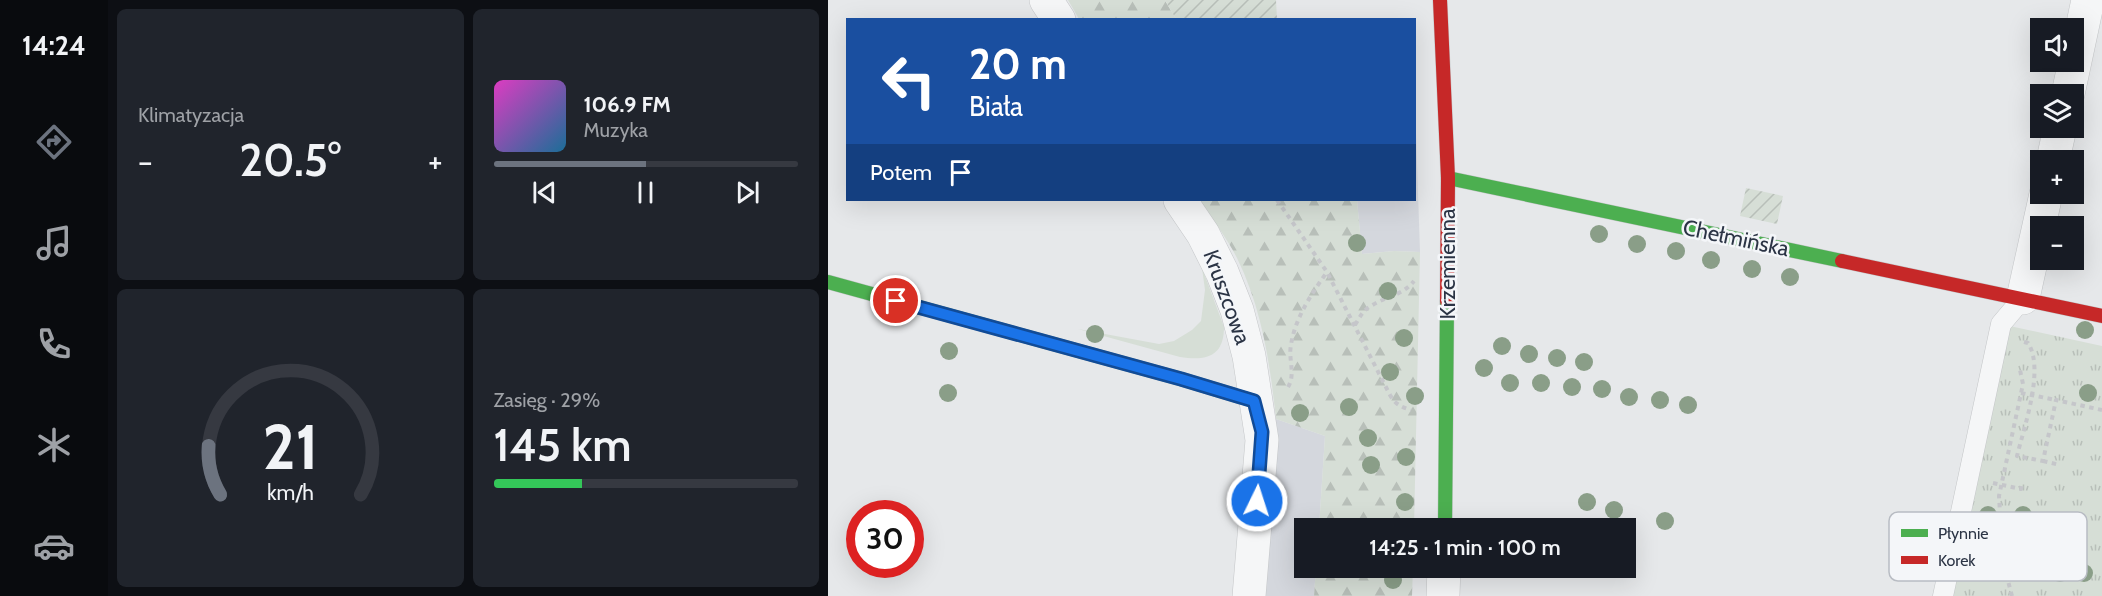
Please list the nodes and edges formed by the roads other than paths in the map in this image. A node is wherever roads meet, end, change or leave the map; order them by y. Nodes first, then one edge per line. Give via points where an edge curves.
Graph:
1 (1046, 0) edge
2 (1440, 0) edge
3 (2088, 0) edge
4 (1058, 18) edge
5 (2070, 84) edge
6 (1448, 178) junction
7 (1181, 201) edge
8 (2044, 204) edge
9 (828, 282) edge
10 (2023, 298) junction
11 (2102, 316) edge
12 (1254, 401) junction
13 (1961, 512) edge
14 (1445, 518) edge
15 (1444, 578) edge
16 (1946, 581) edge
17 (1249, 596) edge
18 (1443, 596) edge
19 (1943, 596) edge

1 - 4 street
2 - 6 street, Krzemienna
3 - 5 street
6 - 10 street, Chełmińska
6 - 14 street, Krzemienna
7 - 12 street, Kruszcowa via 1203,234 1237,310 1249,356
8 - 10 street
9 - 12 street
10 - 11 street, Chełmińska
10 - 13 lane via 2001,324
12 - 17 street, Kruszcowa via 1262,440
15 - 18 street
16 - 19 lane

